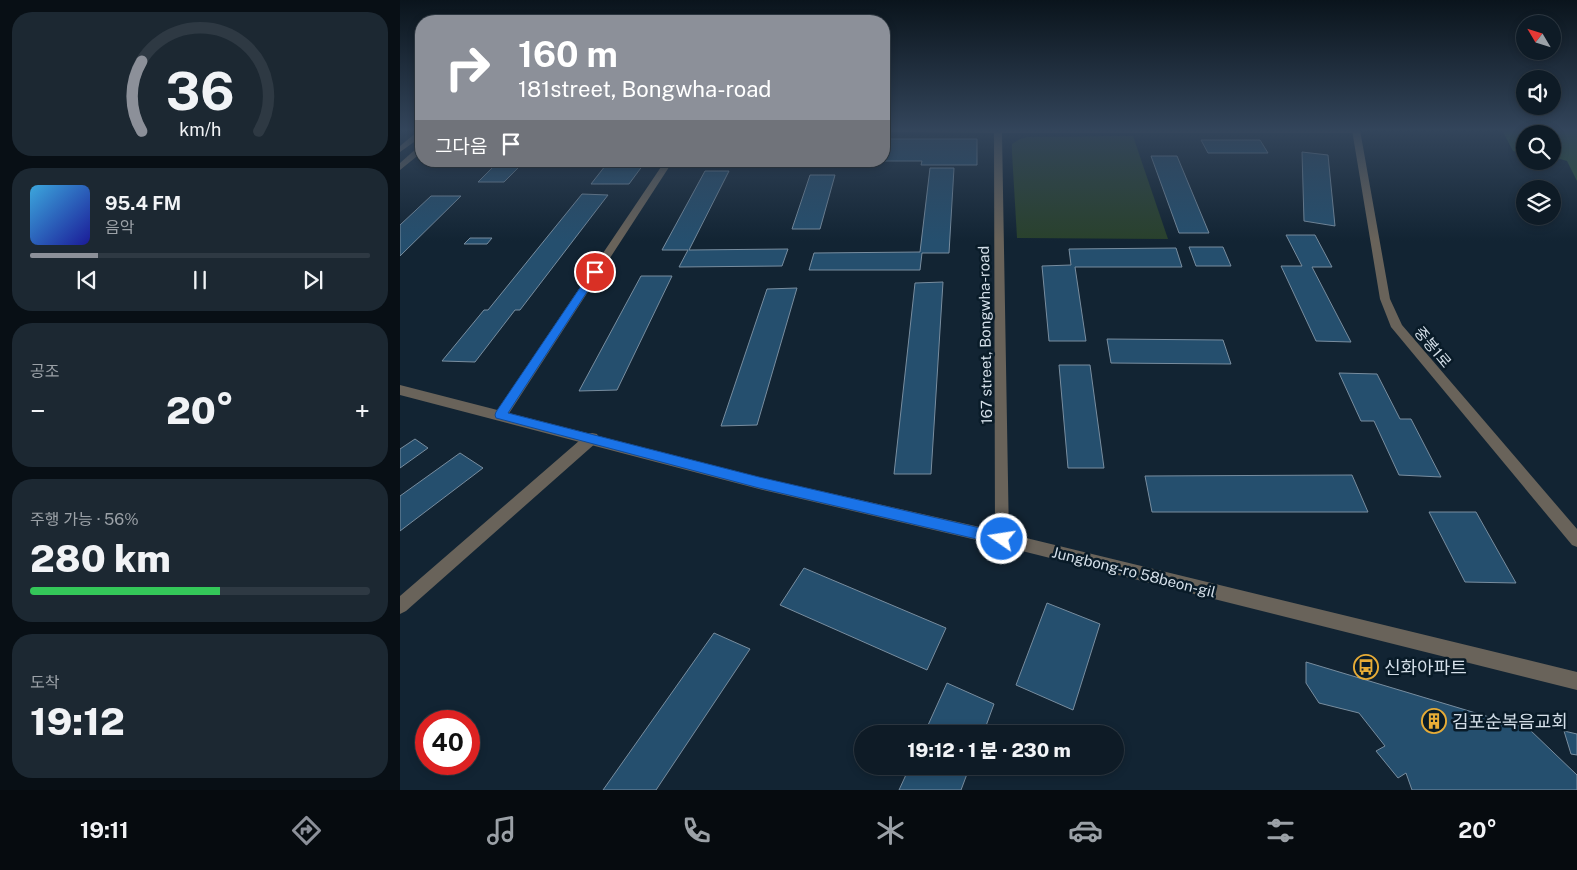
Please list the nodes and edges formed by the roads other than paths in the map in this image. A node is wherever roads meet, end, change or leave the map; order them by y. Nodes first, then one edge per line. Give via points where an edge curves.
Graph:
1 (665, 167) edge
2 (998, 167) edge
3 (1362, 167) edge
4 (400, 390) edge
5 (501, 415) junction
6 (592, 438) junction
7 (1002, 539) junction
8 (1577, 540) edge
9 (400, 606) edge
10 (1577, 681) edge

1 - 5 street
2 - 7 street, 167 street, Bongwha-road
3 - 8 street, 중봉1로 via 1385,299 1397,327
4 - 5 street, Jungbong-ro 58beon-gil
5 - 6 street, Jungbong-ro 58beon-gil
6 - 7 street, Jungbong-ro 58beon-gil via 759,482
6 - 9 street
7 - 10 street, Jungbong-ro 58beon-gil

